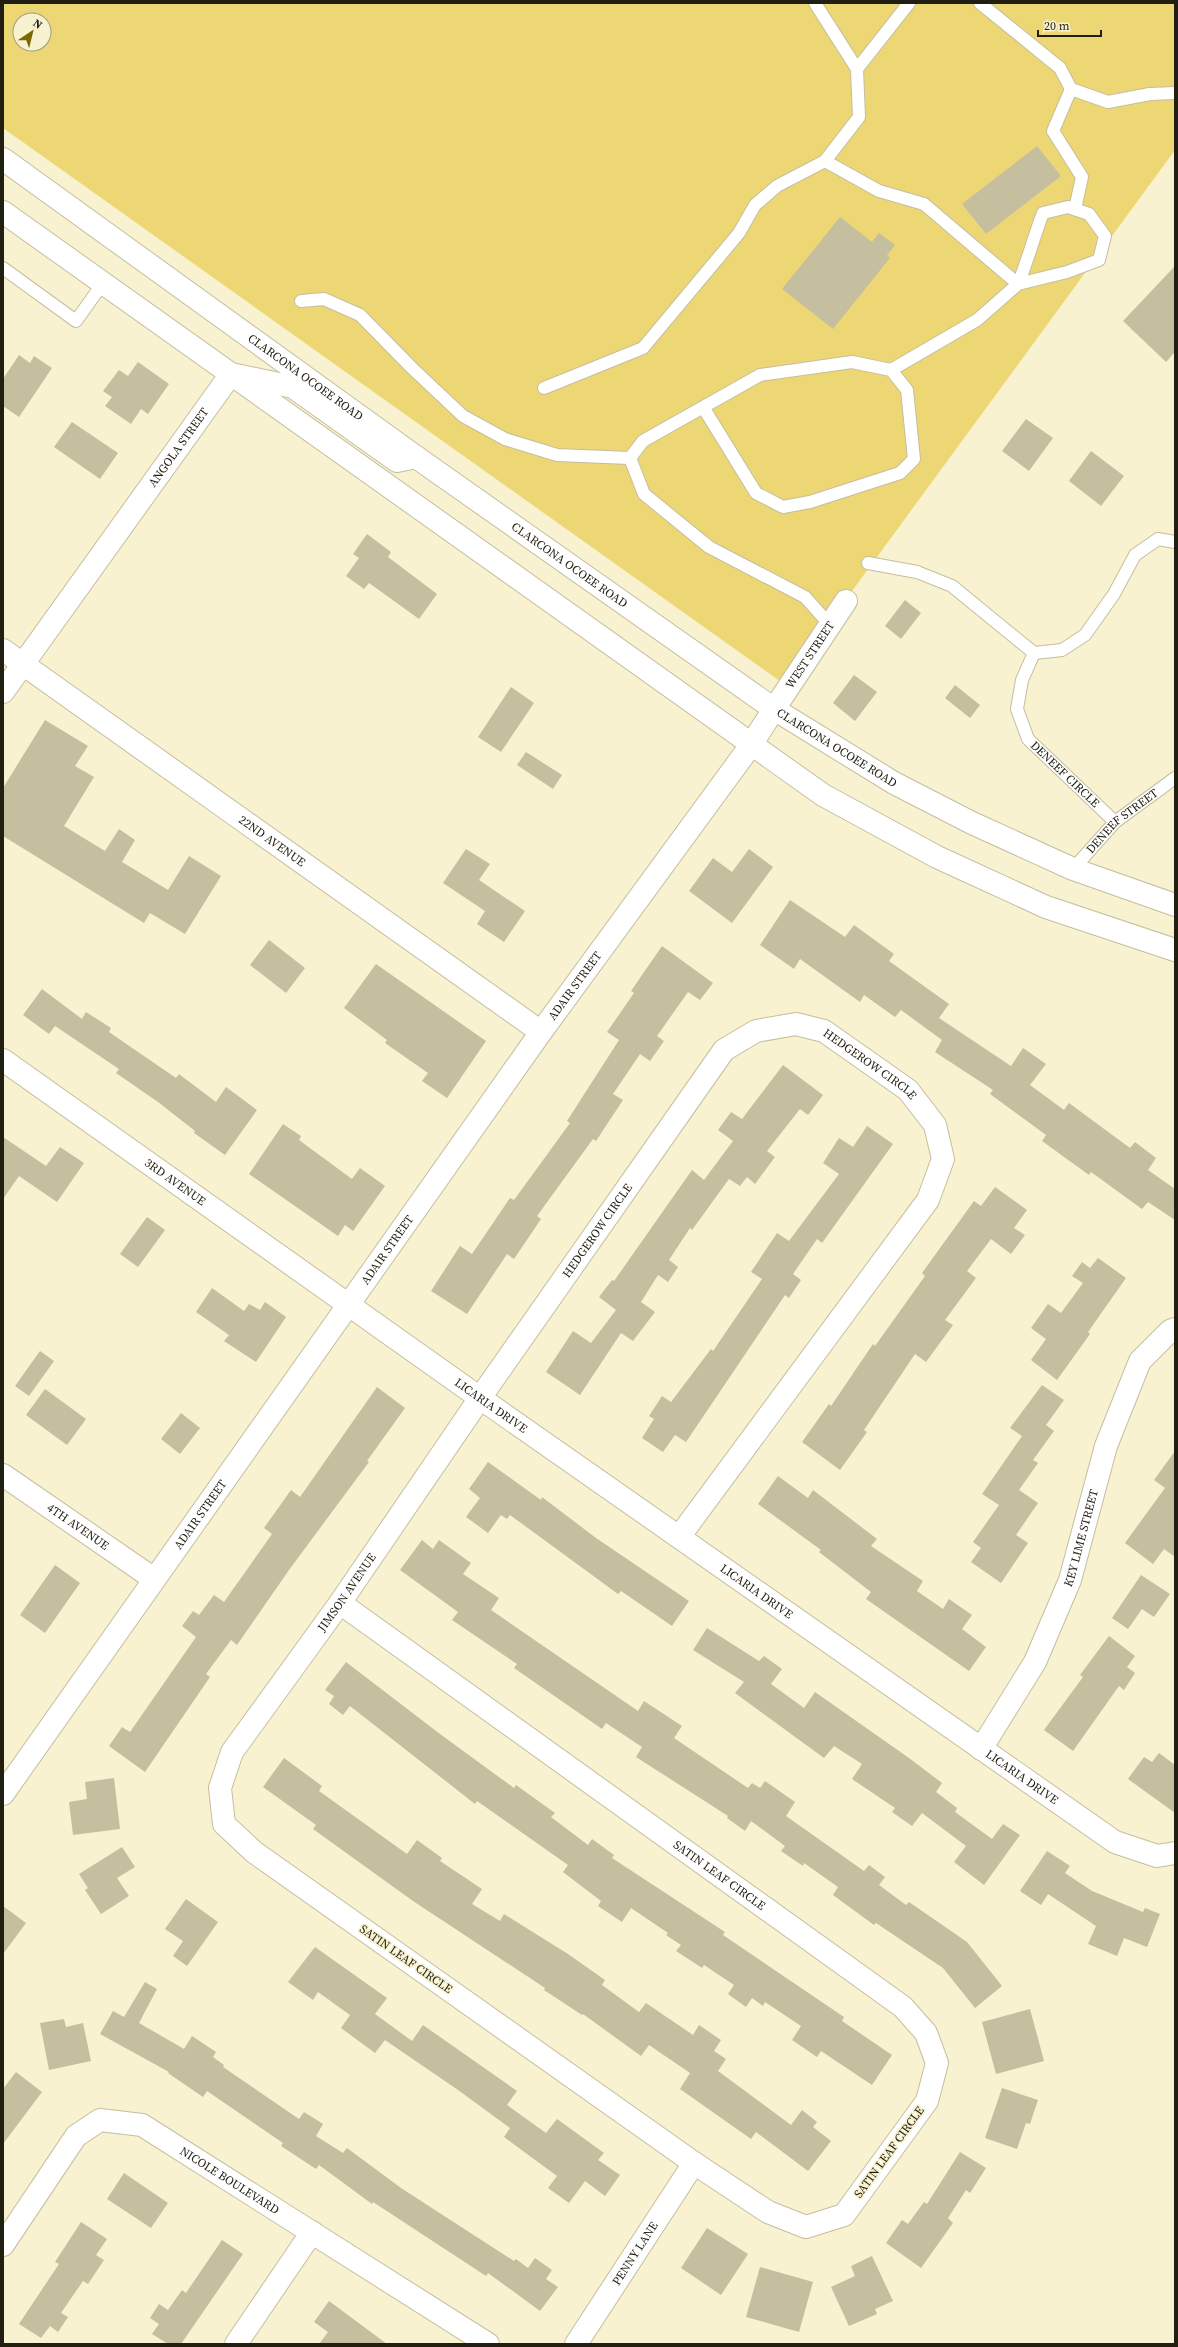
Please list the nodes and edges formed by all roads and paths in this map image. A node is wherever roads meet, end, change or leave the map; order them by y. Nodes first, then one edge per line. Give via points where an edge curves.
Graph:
1 (815, 3) edge
2 (909, 3) edge
3 (980, 3) edge
4 (857, 69) junction
5 (1071, 89) junction
6 (1175, 93) edge
7 (3, 159) edge
8 (825, 161) junction
9 (1075, 209) junction
10 (4, 215) edge
11 (3, 268) edge
12 (103, 283) junction
13 (1018, 284) junction
14 (301, 301) dead end
15 (891, 370) junction
16 (231, 374) junction
17 (544, 388) dead end
18 (703, 407) junction
19 (416, 457) junction
20 (630, 458) junction
21 (1175, 542) edge
22 (868, 563) dead end
23 (846, 601) dead end
24 (830, 625) junction
25 (3, 650) edge
26 (1034, 653) junction
27 (22, 664) junction
28 (3, 692) edge
29 (774, 709) junction
30 (751, 745) junction
31 (1175, 778) edge
32 (1115, 822) junction
33 (1073, 869) junction
34 (1175, 904) edge
35 (1175, 950) edge
36 (541, 1032) junction
37 (3, 1060) edge
38 (348, 1304) junction
39 (1175, 1329) edge
40 (480, 1398) junction
41 (3, 1474) edge
42 (679, 1537) junction
43 (154, 1579) junction
44 (340, 1603) junction
45 (981, 1749) junction
46 (220, 1788) joint
47 (3, 1794) edge
48 (1175, 1853) edge
49 (694, 2163) junction
50 (312, 2232) junction
51 (3, 2245) edge
52 (236, 2344) edge
53 (488, 2344) edge
54 (576, 2344) edge

1 - 4 lane
2 - 4 lane
3 - 5 lane via 1060,68
4 - 8 lane via 859,118
5 - 6 lane via 1108,102 1150,94
5 - 9 lane via 1052,131 1082,176
7 - 19 street, CLARCONA OCOEE ROAD
8 - 13 lane via 879,191 924,204
8 - 17 lane via 777,186 755,205 739,233 643,348
9 - 13 lane via 1068,207 1043,212
9 - 13 lane via 1089,214 1105,236 1100,260 1067,272
10 - 12 street
11 - 12 lane via 76,320
12 - 16 street
13 - 15 lane via 977,320
14 - 20 lane via 324,299 360,315 412,369 464,416 505,439 557,454
15 - 18 lane via 852,362 760,375
15 - 18 lane via 907,390 914,459 900,473 790,506 784,507 756,493
16 - 19 street via 294,387 397,462
16 - 27 street, ANGOLA STREET
16 - 30 street
18 - 20 lane via 643,441
19 - 29 street, CLARCONA OCOEE ROAD
20 - 24 lane via 644,494 709,547 805,597
21 - 26 lane via 1158,538 1135,555 1114,594 1085,635 1062,650
22 - 26 lane via 917,572 952,586
23 - 24 street, WEST STREET
24 - 29 street, WEST STREET
25 - 27 street, 22ND AVENUE
26 - 32 lane, DENEEF CIRCLE via 1022,680 1017,709 1028,739
27 - 28 street, ANGOLA STREET
27 - 36 street, 22ND AVENUE
29 - 30 street, ADAIR STREET
29 - 33 street, CLARCONA OCOEE ROAD via 894,782 972,823
30 - 35 street via 823,795 937,857 1046,907
30 - 36 street, ADAIR STREET
31 - 32 lane, DENEEF STREET
32 - 33 lane, DENEEF STREET
33 - 34 street, CLARCONA OCOEE ROAD
36 - 38 street, ADAIR STREET
37 - 38 street, 3RD AVENUE
38 - 40 street, LICARIA DRIVE
38 - 43 street, ADAIR STREET
39 - 45 street, KEY LIME STREET via 1140,1361 1106,1446 1070,1580 1035,1662
40 - 42 street, LICARIA DRIVE
40 - 42 street, HEDGEROW CIRCLE via 724,1050 756,1032 796,1024 824,1031 837,1040 908,1090 935,1125 943,1159 928,1200
40 - 44 street, JIMSON AVENUE
41 - 43 street, 4TH AVENUE
42 - 45 street, LICARIA DRIVE
43 - 47 street, ADAIR STREET
44 - 46 street, JIMSON AVENUE via 232,1752
44 - 49 street, SATIN LEAF CIRCLE via 896,2002 926,2033 937,2063 927,2101 844,2215 806,2228 768,2212
45 - 48 street, LICARIA DRIVE via 1115,1842 1157,1856
46 - 49 street, SATIN LEAF CIRCLE via 224,1824 254,1852
49 - 54 street, PENNY LANE
50 - 51 street, NICOLE BOULEVARD via 142,2125 100,2120 76,2136
50 - 52 street
50 - 53 street, NICOLE BOULEVARD

